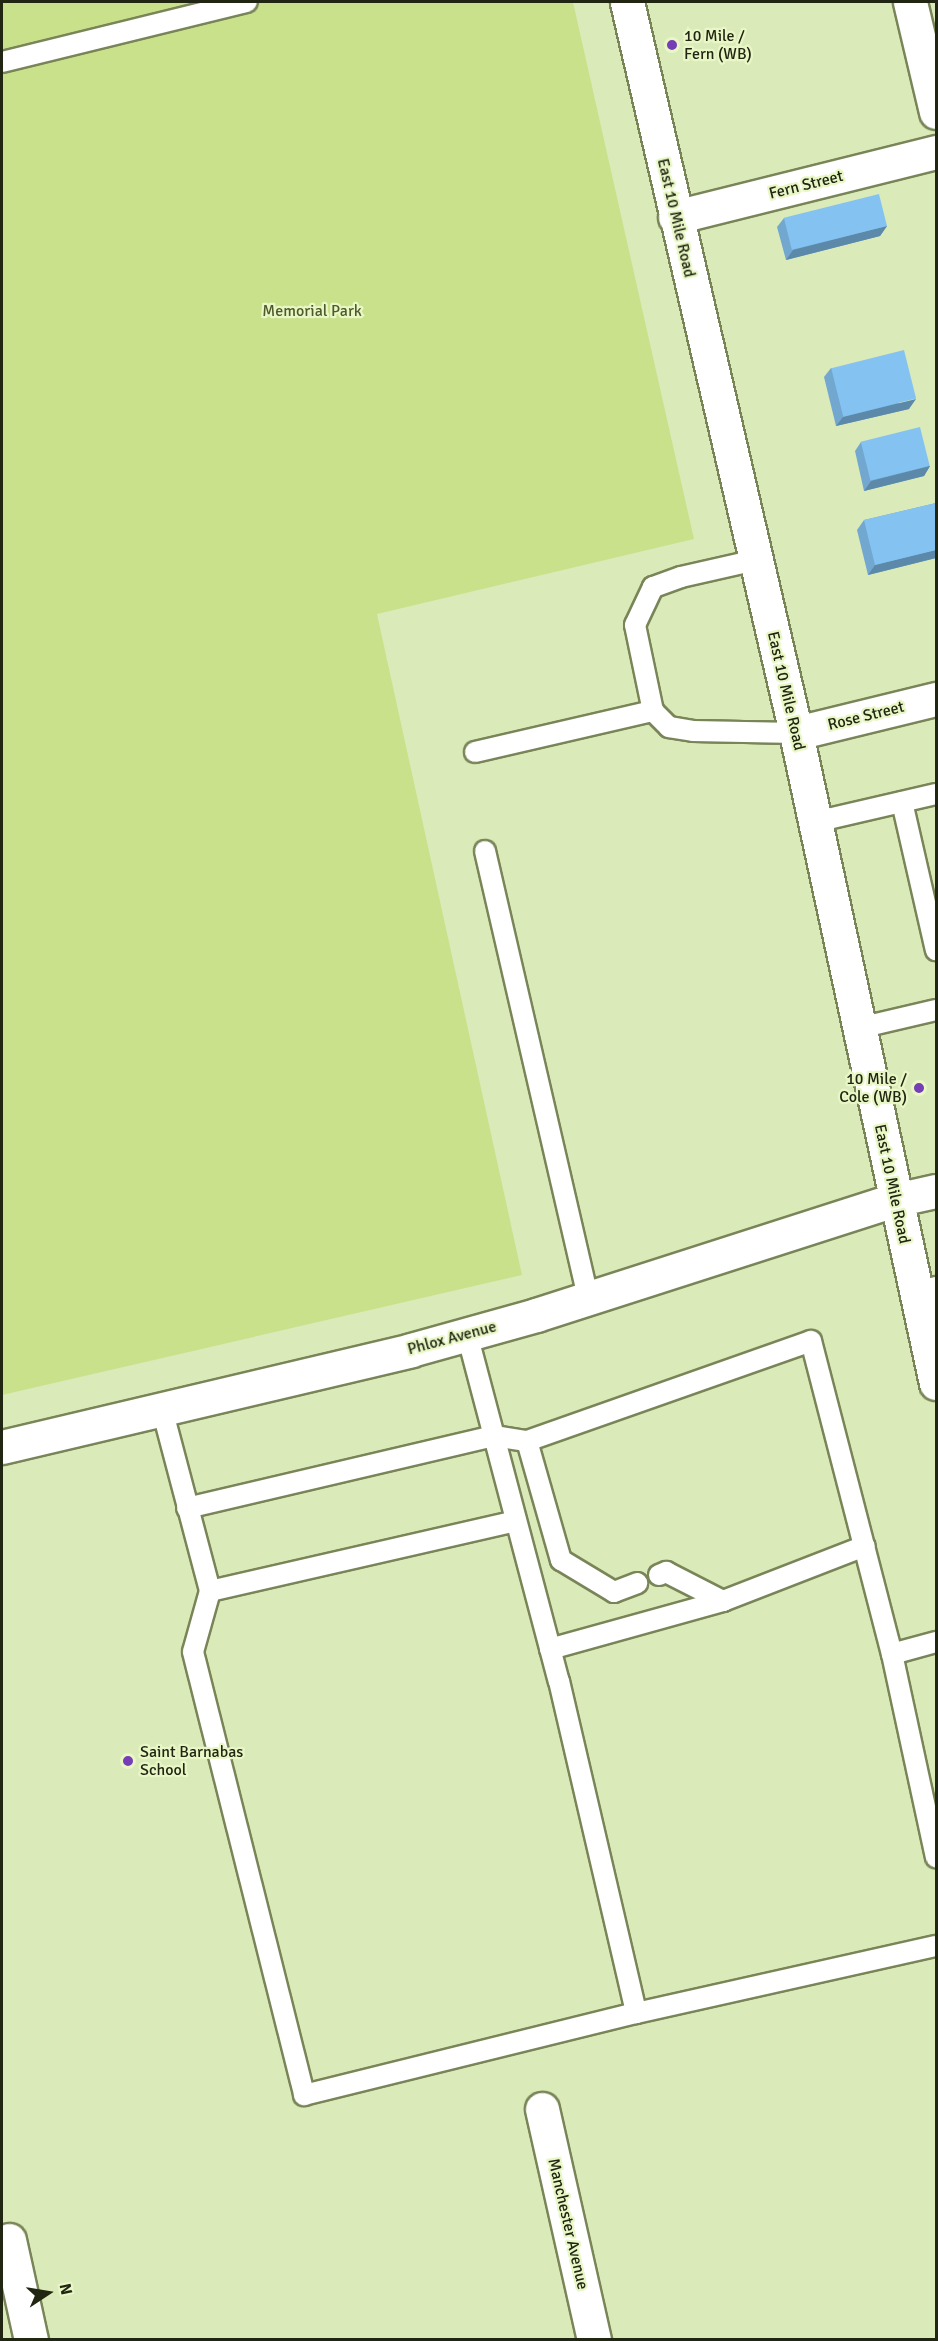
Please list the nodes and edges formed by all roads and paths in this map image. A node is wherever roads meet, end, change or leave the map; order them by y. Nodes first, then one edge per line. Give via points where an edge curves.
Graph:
1 (247, 2) edge
2 (627, 2) edge
3 (910, 2) edge
4 (2, 62) edge
5 (936, 112) edge
6 (936, 152) edge
7 (675, 218) junction
8 (756, 560) junction
9 (936, 699) edge
10 (653, 711) junction
11 (796, 733) junction
12 (476, 752) dead end
13 (936, 794) edge
14 (902, 802) junction
15 (815, 822) junction
16 (485, 851) dead end
17 (936, 950) edge
18 (936, 1010) edge
19 (859, 1029) junction
20 (936, 1191) edge
21 (895, 1200) junction
22 (926, 1290) edge
23 (588, 1298) junction
24 (466, 1334) junction
25 (936, 1378) edge
26 (162, 1409) junction
27 (494, 1436) junction
28 (527, 1441) junction
29 (2, 1447) edge
30 (187, 1508) junction
31 (516, 1521) junction
32 (865, 1546) junction
33 (659, 1575) dead end
34 (637, 1583) dead end
35 (210, 1591) junction
36 (723, 1601) junction
37 (936, 1642) edge
38 (550, 1649) junction
39 (892, 1654) junction
40 (936, 1857) edge
41 (936, 1946) edge
42 (636, 2013) junction
43 (542, 2109) dead end
44 (9, 2240) dead end
45 (31, 2340) edge
46 (594, 2340) edge

1 - 4 lane
2 - 7 street, East 10 Mile Road
3 - 5 street
6 - 7 street, Fern Street
7 - 8 street, East 10 Mile Road
8 - 10 lane via 653,587 635,625
8 - 11 street, East 10 Mile Road
9 - 11 street, Rose Street
10 - 11 lane via 669,727 693,731
10 - 12 lane
11 - 15 street, East 10 Mile Road
13 - 14 lane
14 - 15 lane
14 - 17 lane
15 - 19 street, East 10 Mile Road
16 - 23 lane
18 - 19 lane
19 - 21 street, East 10 Mile Road
20 - 21 street, Phlox Avenue
21 - 22 street, East 10 Mile Road
21 - 23 street, Phlox Avenue
22 - 25 street, East 10 Mile Road
23 - 24 street, Phlox Avenue
24 - 26 street, Phlox Avenue
24 - 27 lane
26 - 29 street, Phlox Avenue
26 - 30 lane
27 - 28 lane
27 - 30 lane
27 - 31 lane
28 - 32 lane via 811,1341
28 - 34 lane via 561,1560 614,1592
30 - 35 lane
31 - 35 lane
31 - 38 lane
32 - 36 lane
32 - 39 lane
33 - 36 lane via 666,1572
35 - 42 lane via 194,1652 304,2095
36 - 38 lane
37 - 39 lane
38 - 42 lane
39 - 40 lane
41 - 42 lane
43 - 46 street, Manchester Avenue
44 - 45 street

